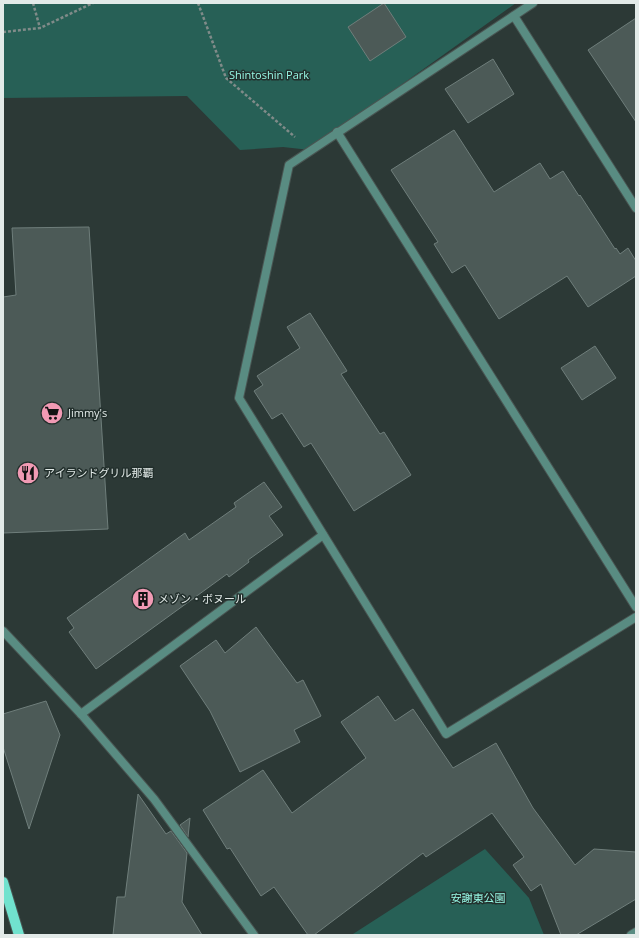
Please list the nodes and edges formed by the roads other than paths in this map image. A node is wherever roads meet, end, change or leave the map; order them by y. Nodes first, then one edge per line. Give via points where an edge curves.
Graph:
1 (533, 3) edge
2 (514, 16) junction
3 (337, 132) junction
4 (636, 208) edge
5 (323, 535) junction
6 (636, 607) edge
7 (636, 617) edge
8 (3, 631) edge
9 (81, 714) junction
10 (3, 882) edge
11 (636, 932) edge
12 (19, 935) edge
13 (254, 935) edge
14 (631, 935) edge

1 - 2 street
2 - 3 street
2 - 4 street
3 - 5 street via 289,165 239,398
3 - 6 street
5 - 7 street via 446,734
5 - 9 street
8 - 9 street
9 - 13 street via 154,799
10 - 12 main road
11 - 14 street

